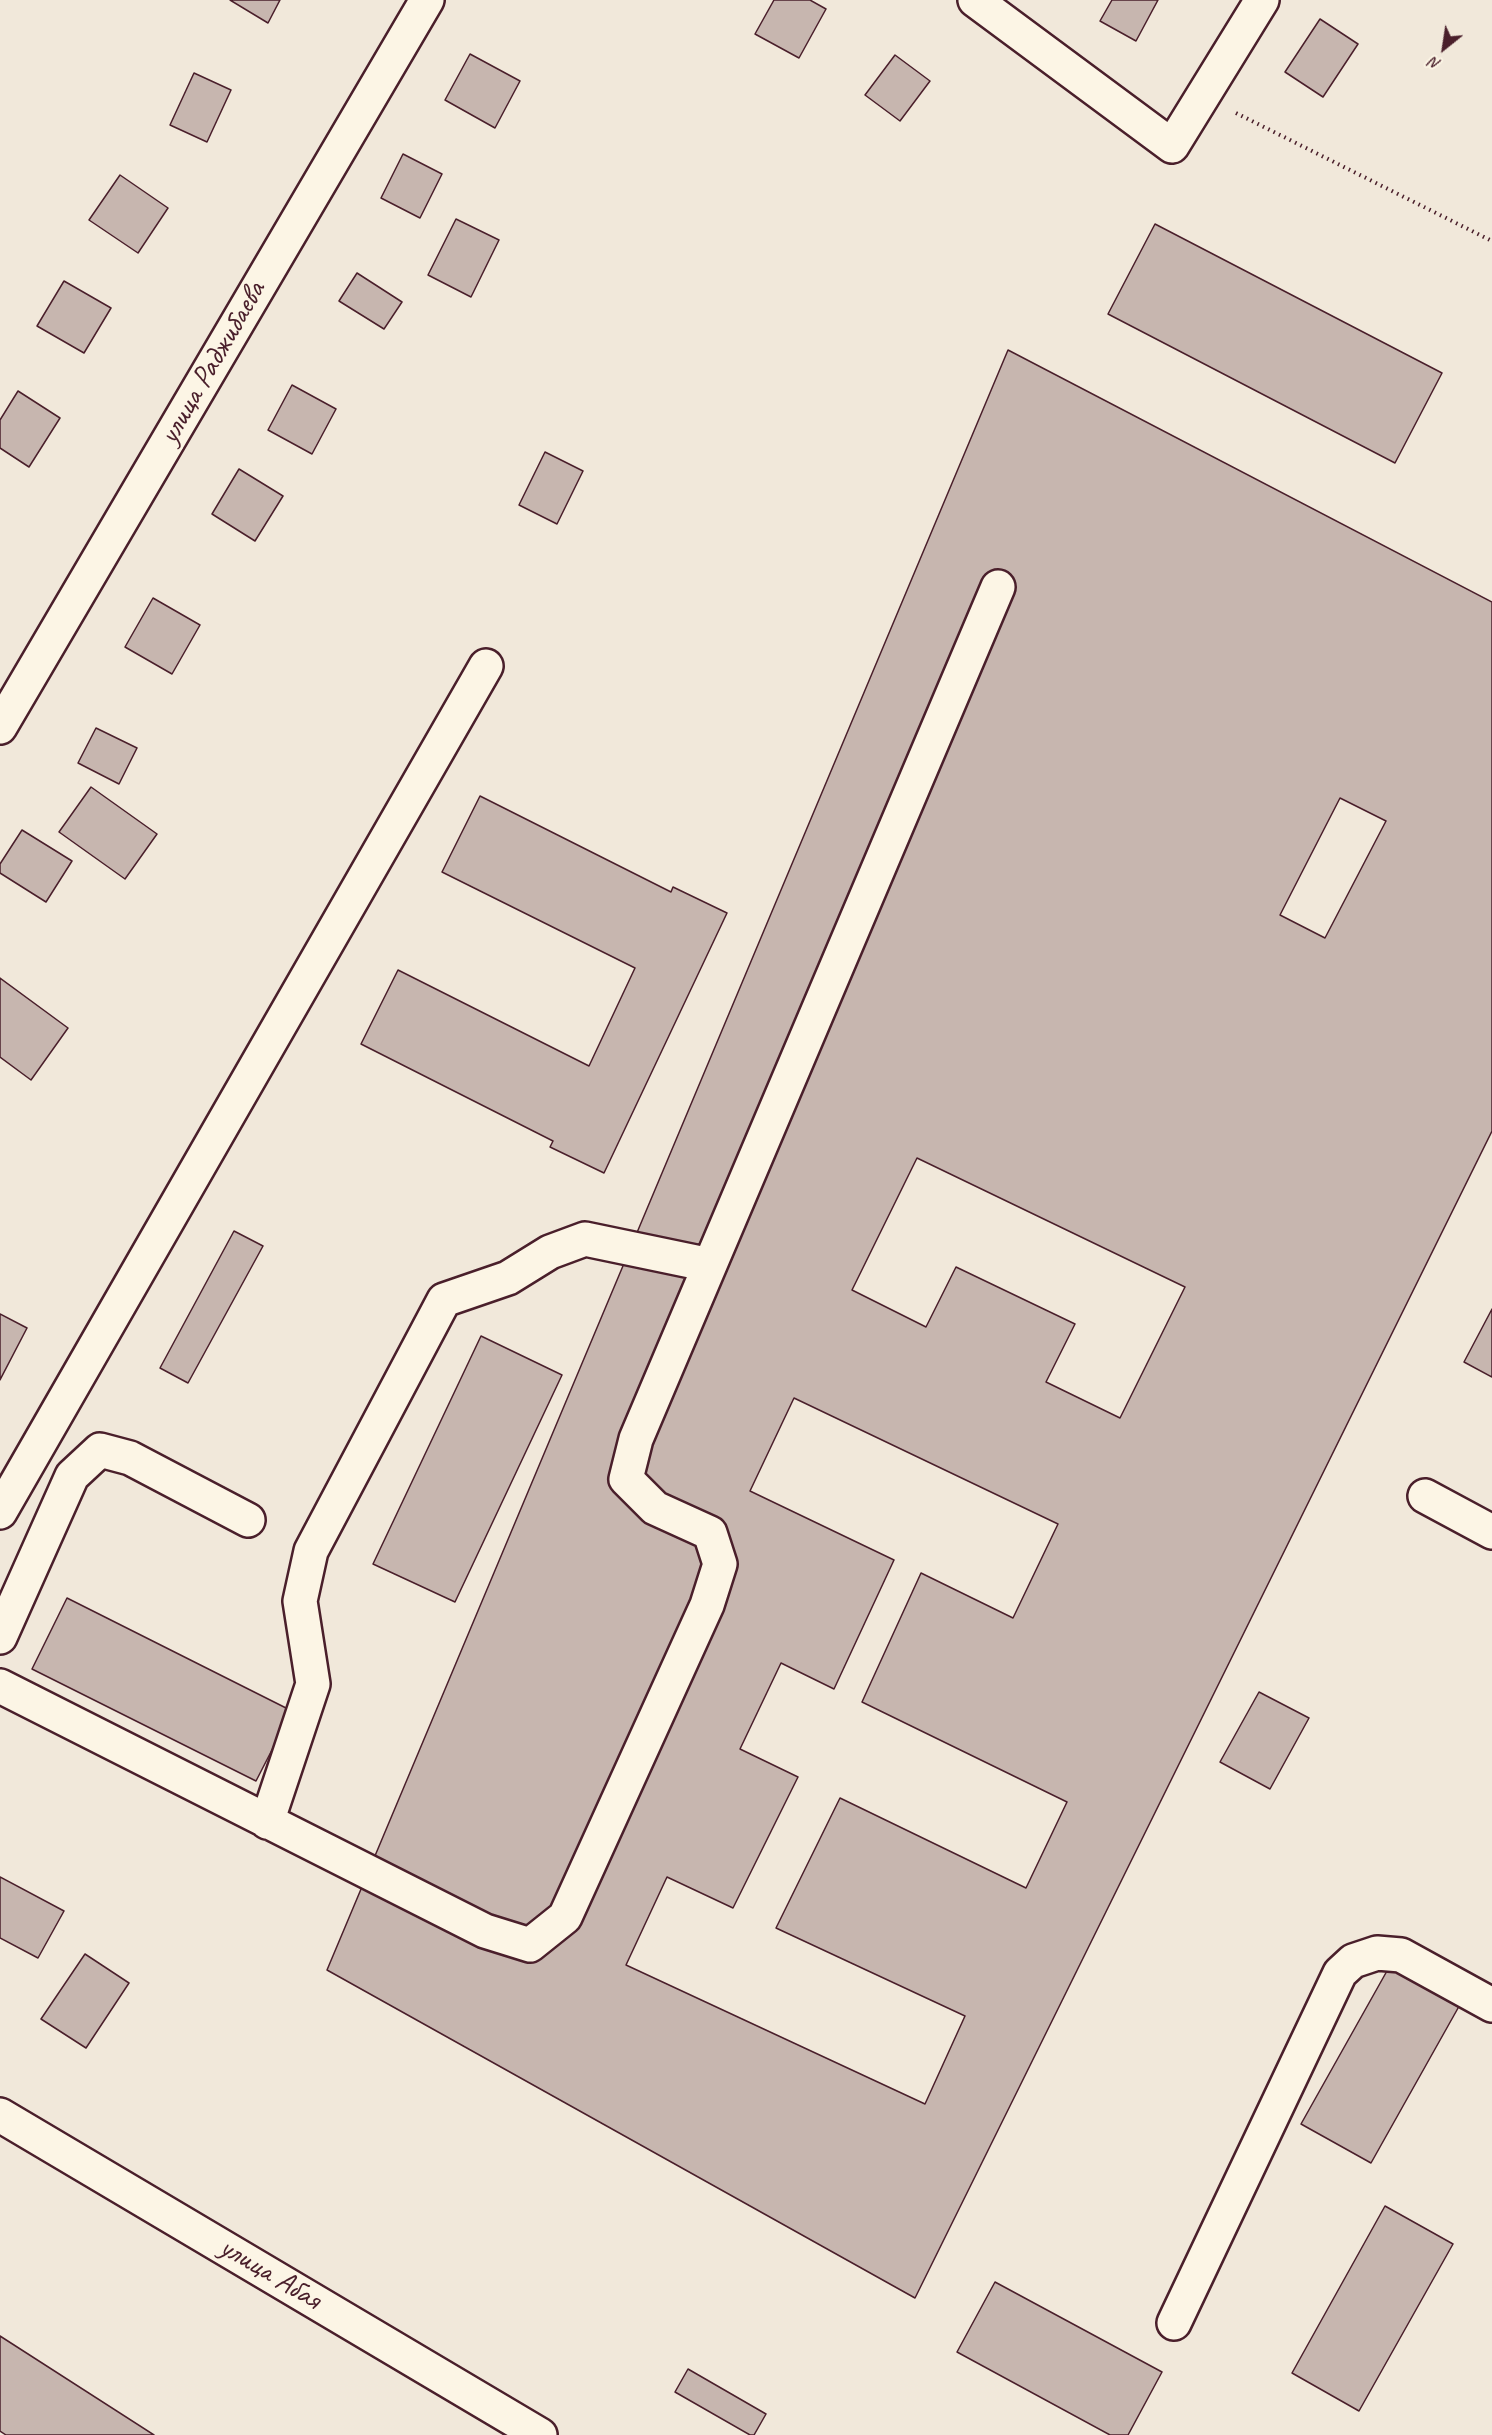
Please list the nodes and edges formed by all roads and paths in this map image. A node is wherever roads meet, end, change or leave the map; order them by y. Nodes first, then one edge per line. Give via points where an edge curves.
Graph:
1 (427, 0) edge
2 (975, 0) edge
3 (1263, 0) edge
4 (1203, 96) junction
5 (1492, 241) edge
6 (998, 587) dead end
7 (486, 666) dead end
8 (0, 727) edge
9 (710, 1265) junction
10 (1425, 1496) dead end
11 (0, 1512) edge
12 (248, 1520) dead end
13 (1492, 1532) edge
14 (0, 1637) edge
15 (0, 1686) edge
16 (267, 1822) junction
17 (1492, 2005) edge
18 (0, 2115) edge
19 (1174, 2324) dead end
20 (540, 2435) edge

1 - 8 street, улица Раджибаева
2 - 4 street via 1172,146
3 - 4 street
4 - 5 path
6 - 9 street
7 - 11 street
9 - 16 street via 585,1239 550,1252 508,1278 444,1300 311,1551 300,1601 313,1684
9 - 16 street via 636,1439 626,1479 655,1508 710,1533 720,1564 707,1605 566,1917 531,1945 485,1931
10 - 13 street
12 - 14 street via 130,1458 100,1450 72,1476
15 - 16 street
17 - 19 street via 1401,1955 1377,1953 1353,1961 1340,1973
18 - 20 street, улица Абая

